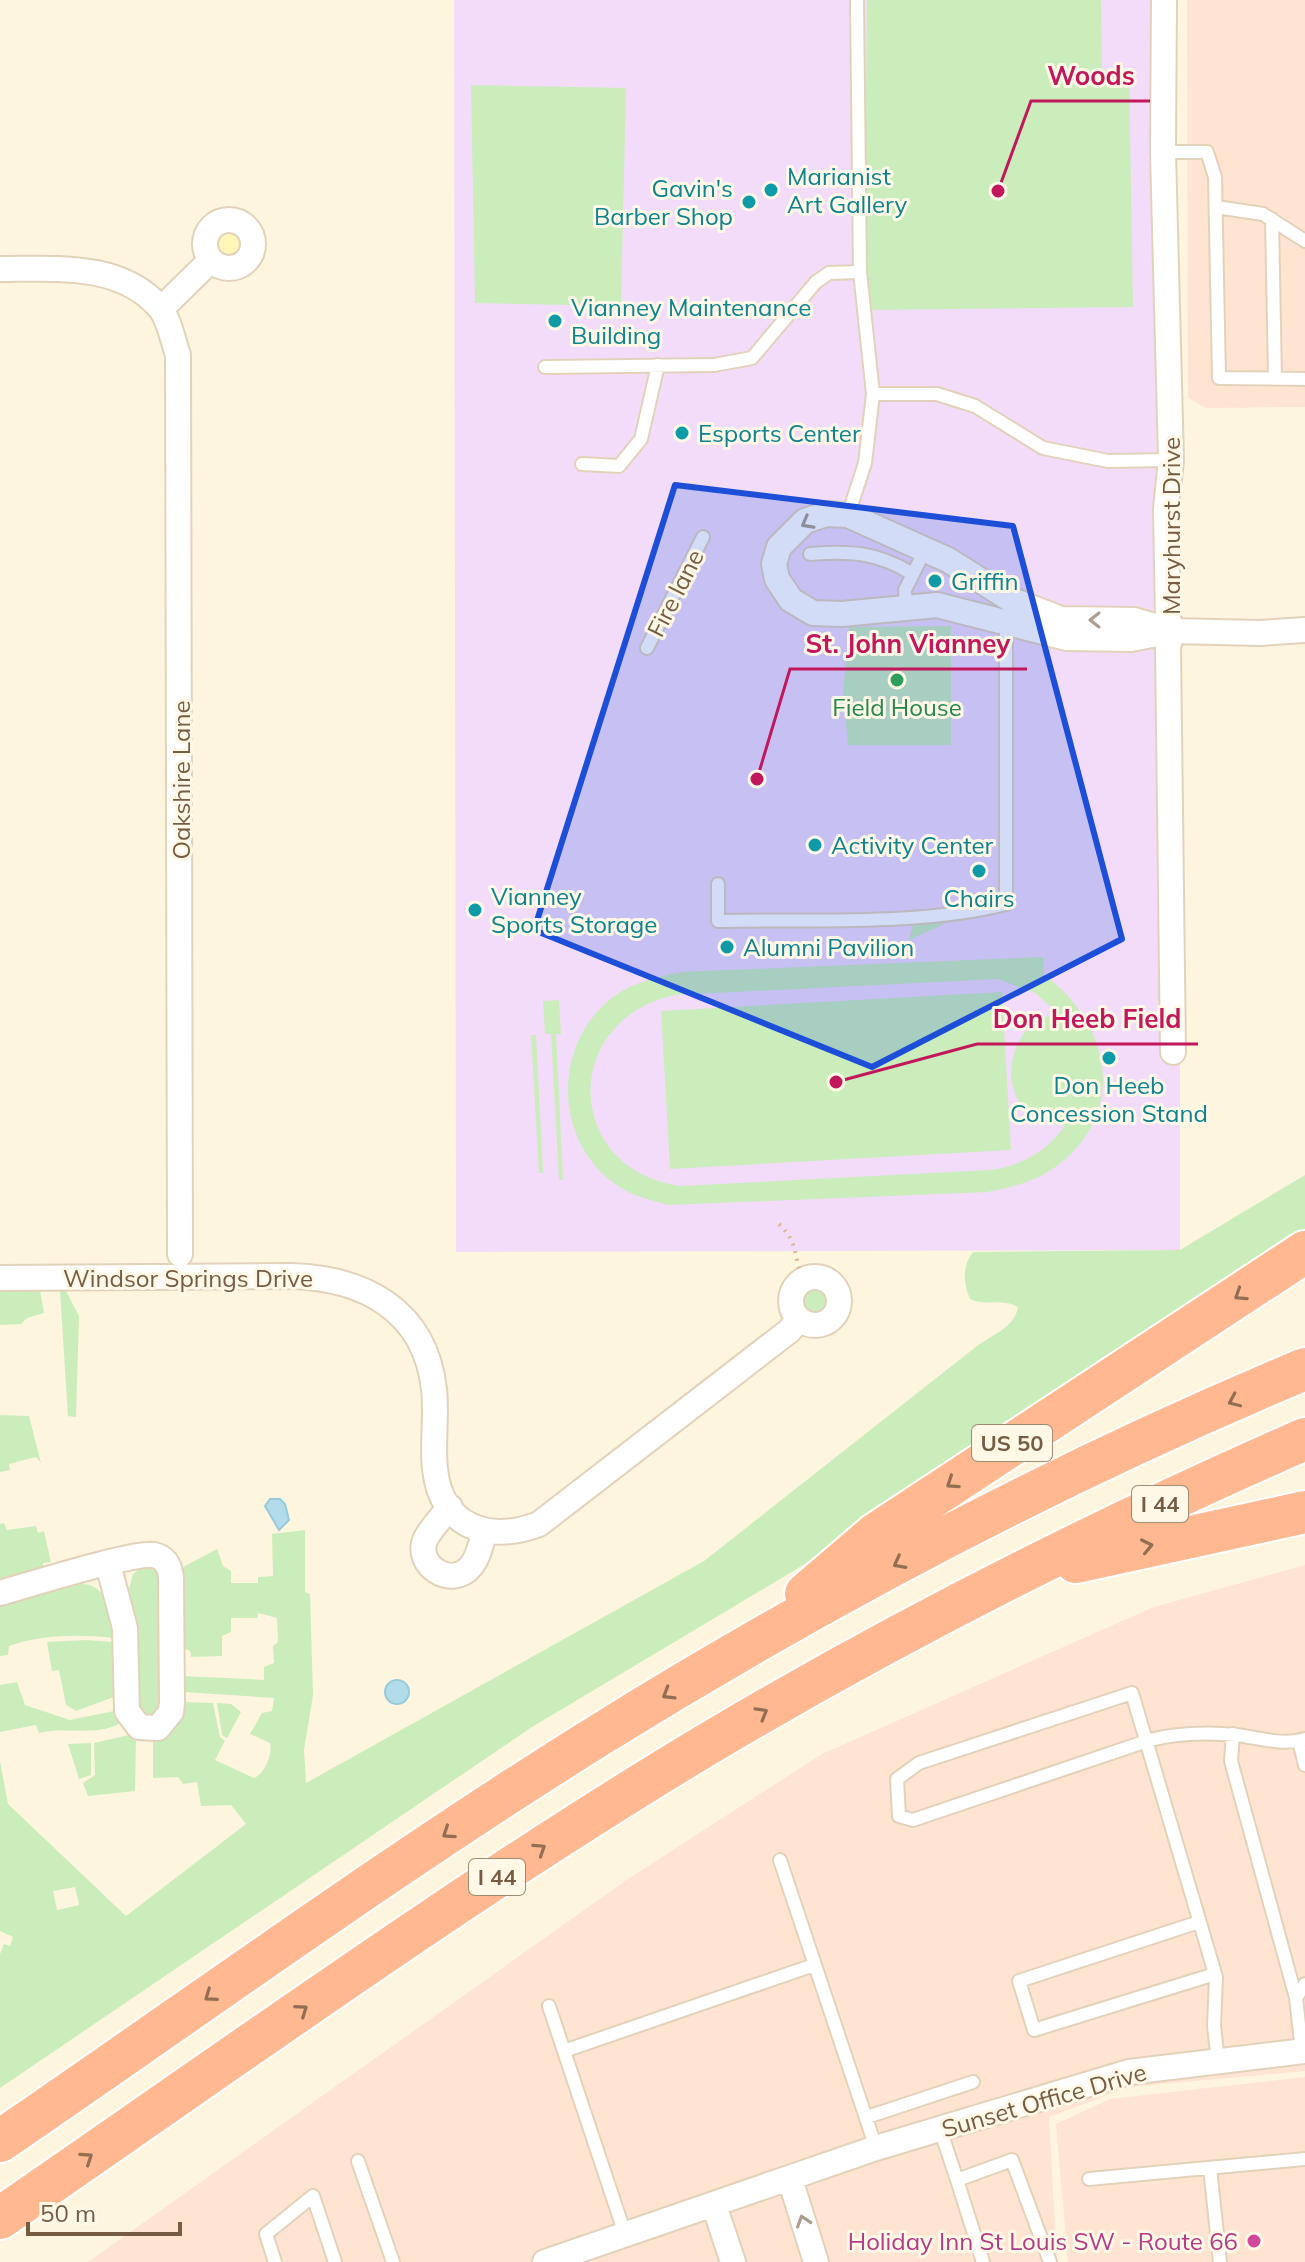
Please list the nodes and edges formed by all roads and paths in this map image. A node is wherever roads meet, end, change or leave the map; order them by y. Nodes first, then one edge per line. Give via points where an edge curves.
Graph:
1 (857, 0) edge
2 (1164, 0) edge
3 (1163, 152) junction
4 (1216, 207) junction
5 (1272, 219) junction
6 (1305, 241) edge
7 (211, 260) dead end
8 (0, 269) edge
9 (860, 272) junction
10 (161, 309) junction
11 (658, 365) junction
12 (545, 367) dead end
13 (1275, 379) junction
14 (1305, 379) edge
15 (873, 394) junction
16 (1171, 460) junction
17 (582, 464) dead end
18 (848, 515) junction
19 (703, 537) dead end
20 (925, 550) junction
21 (810, 554) dead end
22 (911, 573) junction
23 (906, 606) junction
24 (1006, 622) junction
25 (1305, 630) edge
26 (1172, 631) junction
27 (647, 648) dead end
28 (718, 884) dead end
29 (1173, 1052) dead end
30 (779, 1224) dead end
31 (1305, 1252) edge
32 (180, 1254) dead end
33 (0, 1278) edge
34 (804, 1279) junction
35 (799, 1319) junction
36 (1305, 1369) edge
37 (1305, 1439) edge
38 (450, 1507) junction
39 (1305, 1512) edge
40 (485, 1531) junction
41 (108, 1564) junction
42 (1016, 1575) junction
43 (0, 1593) edge
44 (735, 1654) junction
45 (1233, 1734) junction
46 (1302, 1740) edge
47 (1144, 1742) junction
48 (1305, 1765) edge
49 (780, 1860) dead end
50 (1199, 1922) junction
51 (814, 1965) junction
52 (1215, 1974) junction
53 (1305, 1984) edge
54 (1300, 1997) edge
55 (549, 2006) dead end
56 (564, 2051) junction
57 (1304, 2051) edge
58 (1218, 2061) junction
59 (973, 2082) dead end
60 (867, 2117) junction
61 (940, 2129) junction
62 (0, 2141) edge
63 (876, 2148) junction
64 (1305, 2159) edge
65 (358, 2161) dead end
66 (1210, 2168) junction
67 (790, 2179) junction
68 (1089, 2179) dead end
69 (957, 2180) junction
70 (714, 2205) junction
71 (0, 2218) edge
72 (625, 2234) junction
73 (275, 2262) edge
74 (335, 2262) edge
75 (393, 2262) edge
76 (545, 2262) edge
77 (733, 2262) edge
78 (816, 2262) edge
79 (983, 2262) edge
80 (1050, 2262) edge
81 (1220, 2262) edge

1 - 9 lane
2 - 3 street, Maryhurst Drive
3 - 4 lane via 1207,152
3 - 16 street, Maryhurst Drive
4 - 5 lane
4 - 13 lane via 1219,378
5 - 6 lane
5 - 13 lane
7 - 10 street
8 - 10 street via 74,269 125,280
9 - 11 lane via 829,273 816,282 752,358 714,365
9 - 15 lane
10 - 32 street, Oakshire Lane via 178,355
11 - 12 lane
11 - 17 lane via 641,439 619,466
13 - 14 lane
15 - 16 lane via 937,394 975,406 1043,448 1108,461
15 - 18 lane via 865,463
16 - 26 street, Maryhurst Drive via 1166,509
18 - 20 street
18 -> 23 street via 826,514 792,532 779,547 777,579 791,600 813,613
19 - 27 lane, Fire lane
20 - 22 lane
26 -> 20 street via 1134,620 1061,619 1010,599
21 - 22 lane via 885,557
22 - 23 lane
23 - 24 street via 937,605
24 - 26 street via 1067,638 1131,639
24 - 28 lane via 1006,904 882,918 718,921
25 - 26 street
26 - 29 street, Maryhurst Drive via 1168,686
30 - 34 path via 791,1236
31 -> 44 highway, US 50 via 876,1534
33 - 38 street, Windsor Springs Drive via 291,1276 358,1287 388,1303 422,1346 435,1394 436,1477
34 - 35 street via 791,1295
34 - 35 street via 831,1282 839,1304 826,1322 811,1325
35 - 40 street via 539,1524 509,1534
36 -> 44 highway, I 44 via 991,1515
37 - 42 highway, I 44
38 - 40 street via 466,1524
38 - 40 street via 424,1546 433,1569 449,1576 466,1571
42 -> 39 highway
41 - 41 street via 144,1555 168,1564 172,1702 158,1728 139,1727 127,1711 125,1628
41 - 43 street
71 -> 42 highway, I 44 via 590,1817 805,1688
44 -> 62 highway, I 44 via 455,1828
45 - 46 lane via 1289,1743
45 - 47 lane
45 - 54 lane via 1231,1761
46 - 48 lane
47 - 47 lane via 1132,1693 919,1763 897,1779 899,1816 913,1820
47 - 50 lane
49 - 51 lane
50 - 52 lane
50 - 52 lane via 1019,1981 1023,2000 1034,2030
51 - 56 lane
51 - 60 lane
52 - 58 lane
53 - 54 lane
54 - 57 lane
55 - 56 lane
56 - 72 lane
57 - 58 street, Sunset Office Drive
58 - 61 street, Sunset Office Drive via 1129,2072
59 - 60 lane
60 - 63 lane
61 - 63 street, Sunset Office Drive
61 - 69 lane
63 - 67 street, Sunset Office Drive
64 - 66 lane
65 - 75 lane
66 - 68 lane
66 - 81 lane
67 - 70 street, Sunset Office Drive
78 -> 67 street
69 - 79 lane
69 - 80 lane via 1012,2160
70 - 72 street, Sunset Office Drive
70 - 77 street
72 - 76 street, Sunset Office Drive
73 - 74 lane via 266,2234 313,2196

